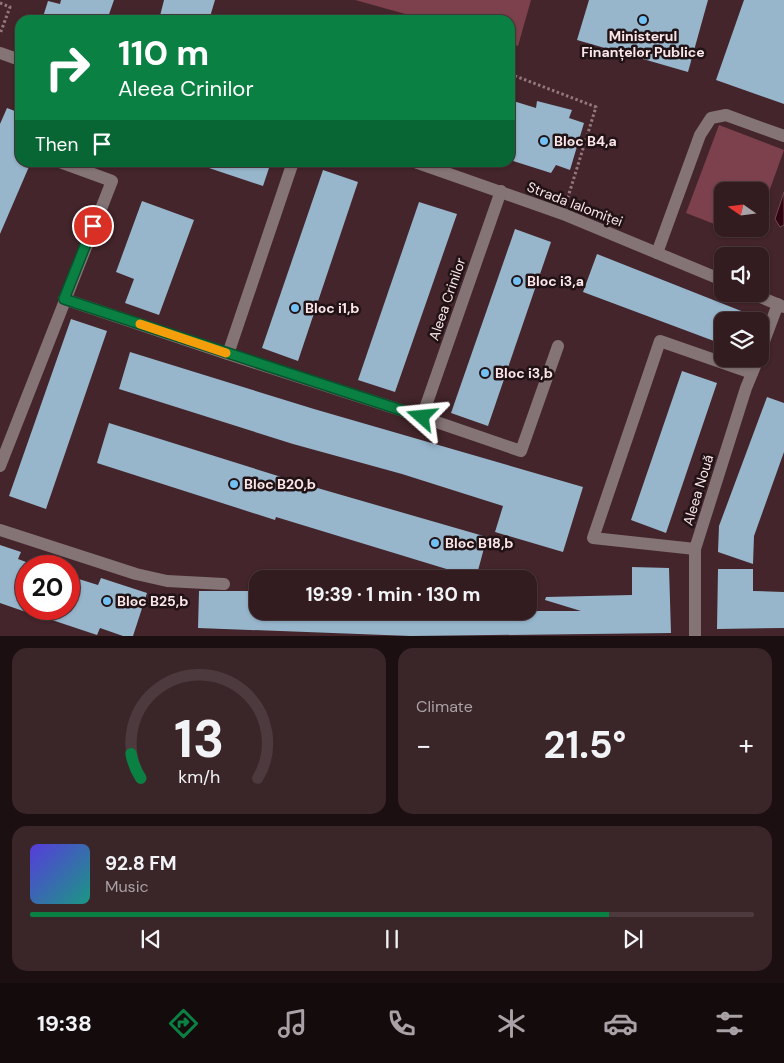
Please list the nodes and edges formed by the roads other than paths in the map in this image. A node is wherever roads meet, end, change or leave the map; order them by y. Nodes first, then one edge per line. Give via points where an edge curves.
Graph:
1 (0, 53) edge
2 (15, 58) edge
3 (784, 136) edge
4 (74, 167) edge
5 (291, 167) edge
6 (430, 167) edge
7 (501, 191) junction
8 (657, 252) junction
9 (714, 277) edge
10 (64, 299) junction
11 (769, 301) edge
12 (781, 306) edge
13 (769, 332) edge
14 (558, 346) dead end
15 (228, 354) junction
16 (755, 367) edge
17 (752, 373) junction
18 (422, 417) junction
19 (0, 466) edge
20 (0, 530) edge
21 (696, 548) junction
22 (224, 584) dead end
23 (695, 636) edge

1 - 2 street
3 - 8 street via 726,114 711,118 700,135
4 - 10 street via 112,181
5 - 15 street
6 - 7 street, Strada Ialomiței
7 - 8 street, Strada Ialomiței
7 - 18 street, Aleea Crinilor
8 - 9 street, Strada Ialomiței
10 - 15 street
10 - 19 street
11 - 12 street
12 - 13 street
14 - 18 street via 521,451
15 - 18 street
16 - 17 street, Aleea Nouă
17 - 21 street, Aleea Nouă
17 - 21 street via 660,341 593,538
20 - 22 street via 136,574 167,581
21 - 23 street, Aleea Nouă

